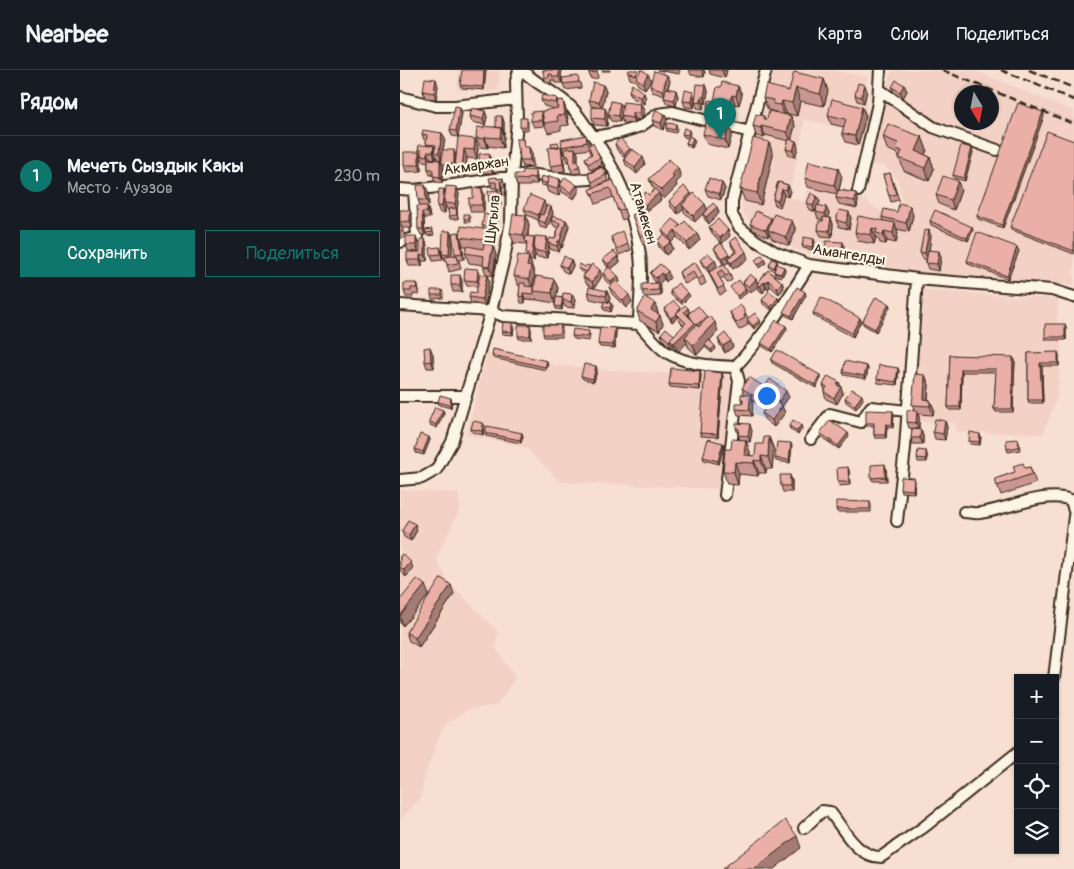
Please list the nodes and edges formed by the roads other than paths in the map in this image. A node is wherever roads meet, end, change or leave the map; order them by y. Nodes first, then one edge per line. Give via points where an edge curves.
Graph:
1 (521, 70) edge
2 (766, 70) edge
3 (880, 70) edge
4 (880, 90) junction
5 (400, 97) edge
6 (516, 99) junction
7 (750, 132) junction
8 (594, 137) junction
9 (997, 150) dead end
10 (612, 166) junction
11 (512, 176) junction
12 (400, 189) edge
13 (414, 190) junction
14 (858, 191) dead end
15 (400, 242) edge
16 (809, 265) junction
17 (916, 280) junction
18 (1074, 297) edge
19 (400, 305) edge
20 (491, 311) junction
21 (639, 324) junction
22 (735, 366) junction
23 (400, 396) edge
24 (466, 396) junction
25 (907, 411) junction
26 (811, 439) dead end
27 (400, 480) edge
28 (725, 495) dead end
29 (1074, 511) edge
30 (964, 512) dead end
31 (1074, 516) edge
32 (897, 521) dead end
33 (1054, 674) edge
34 (1014, 755) edge
35 (804, 828) dead end

1 - 6 street via 516,81
1 - 8 street, Атамекен via 571,107
2 - 7 street, Амангелды
3 - 4 street
4 - 9 street via 933,127
4 - 14 street
5 - 6 street via 436,106
6 - 11 street, Шугыла
7 - 8 street via 673,112 658,114 641,126
7 - 16 street, Амангелды via 732,201 732,215 739,227 755,240 777,253
8 - 10 street, Атамекен
10 - 11 street, Акмаржан via 591,179 528,174
10 - 21 street, Атамекен via 625,195 640,256
11 - 13 street, Акмаржан
11 - 20 street, Шугыла via 511,221
12 - 13 street, Акмаржан
13 - 15 street via 417,237
16 - 17 street, Амангелды
16 - 22 street via 756,344
17 - 18 street, Амангелды via 1052,290
17 - 25 street
19 - 20 street
20 - 21 street via 503,316
20 - 24 street, Шугыла
21 - 22 street via 665,351 685,361 709,366
22 - 28 street via 739,381
23 - 24 street
24 - 27 street, Шугыла via 452,442 436,470 422,478
25 - 26 street via 871,407 861,422 830,414
25 - 32 street
29 - 30 street via 1071,500 1064,498 1028,501 978,513
31 - 33 street
34 - 35 street via 881,857 860,851 830,812 822,811

